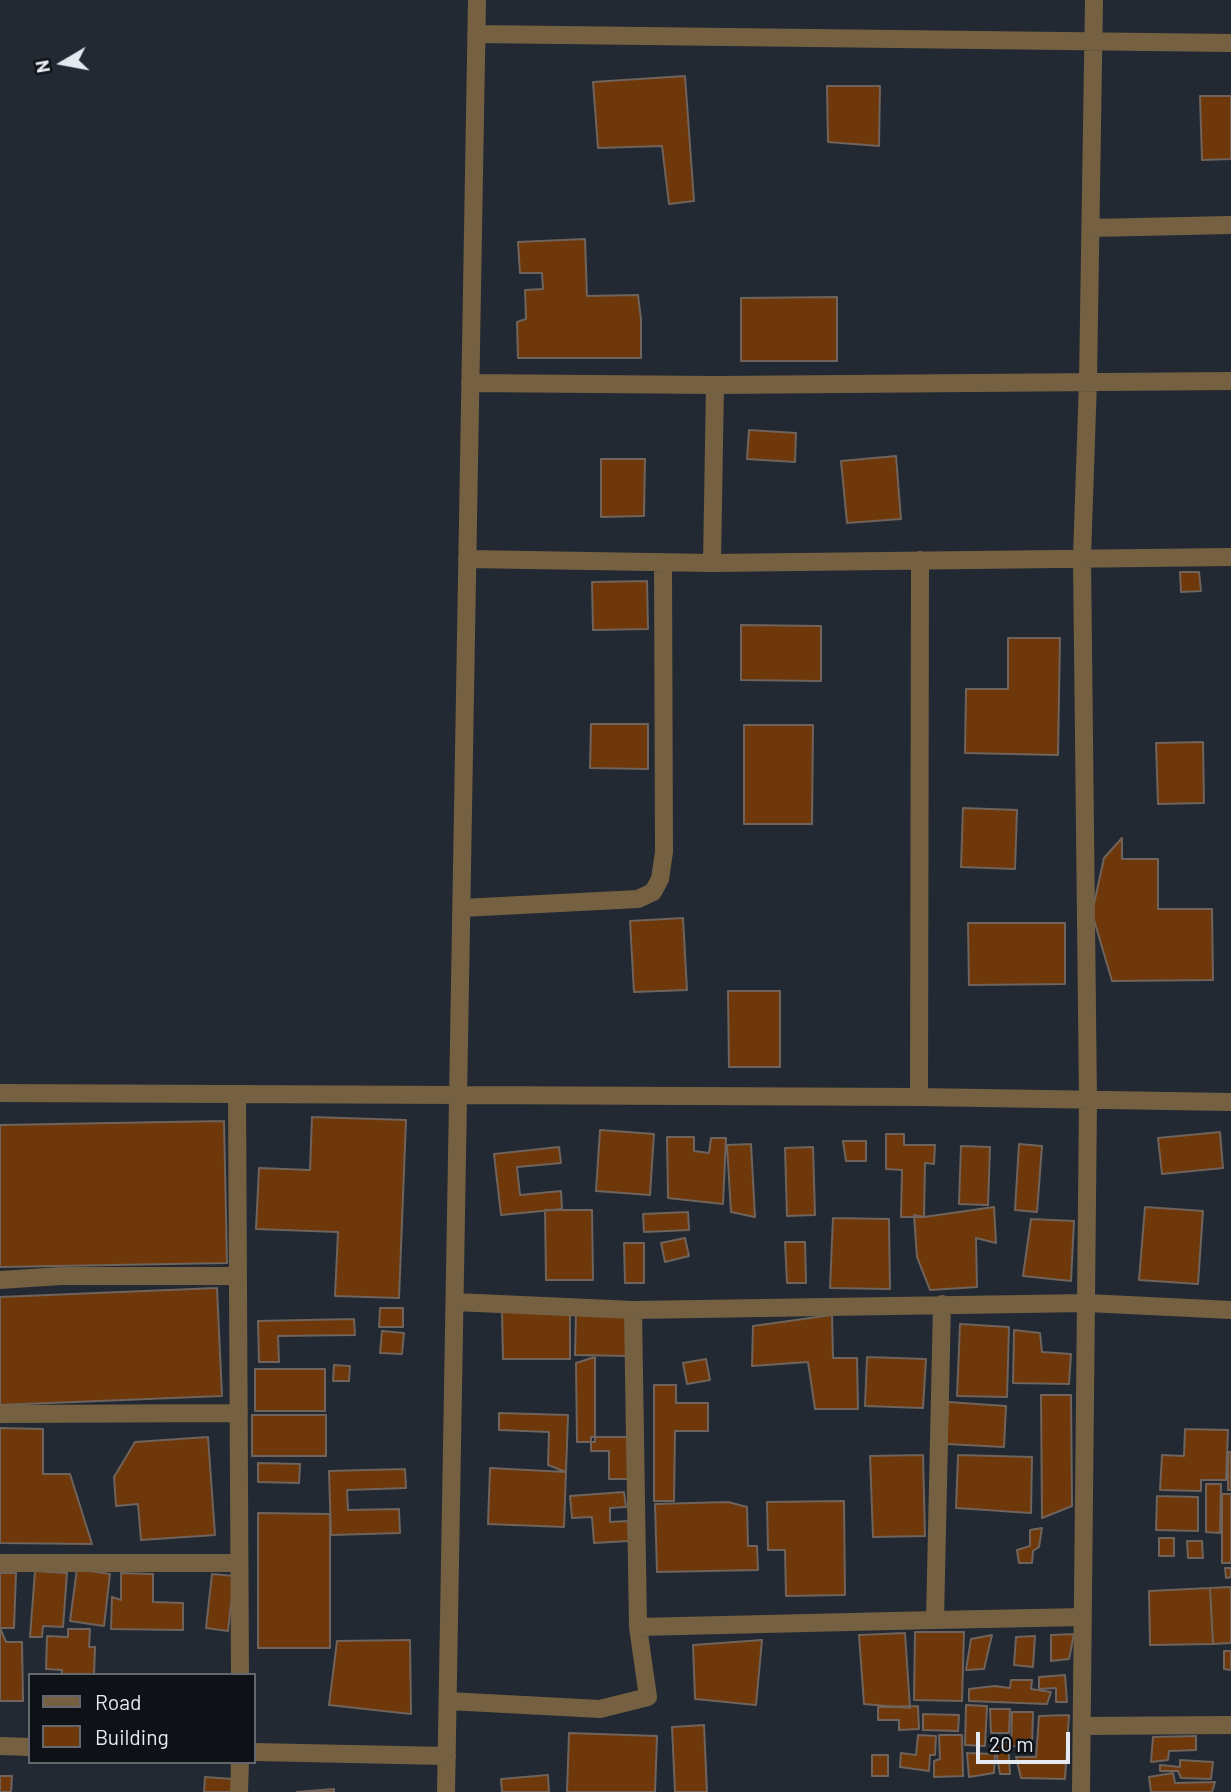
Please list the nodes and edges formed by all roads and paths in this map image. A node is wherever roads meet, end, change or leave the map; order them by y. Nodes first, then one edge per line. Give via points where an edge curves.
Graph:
1 (477, 0) edge
2 (1094, 0) edge
3 (476, 34) junction
4 (1093, 41) junction
5 (1231, 43) edge
6 (1231, 225) edge
7 (1091, 228) junction
8 (1088, 381) junction
9 (1231, 381) edge
10 (470, 383) junction
11 (715, 385) junction
12 (1082, 557) junction
13 (1231, 557) edge
14 (467, 559) junction
15 (920, 560) junction
16 (663, 562) junction
17 (712, 563) junction
18 (462, 908) junction
19 (0, 1093) edge
20 (237, 1095) junction
21 (458, 1096) junction
22 (919, 1097) junction
23 (1088, 1101) junction
24 (1231, 1102) edge
25 (238, 1276) junction
26 (0, 1280) edge
27 (455, 1302) junction
28 (1087, 1303) junction
29 (942, 1304) junction
30 (634, 1310) junction
31 (1231, 1310) edge
32 (239, 1413) junction
33 (0, 1414) edge
34 (0, 1563) edge
35 (239, 1563) junction
36 (1083, 1617) junction
37 (935, 1620) junction
38 (638, 1627) junction
39 (240, 1673) edge
40 (448, 1701) junction
41 (1231, 1725) edge
42 (1082, 1726) junction
43 (0, 1746) edge
44 (28, 1746) edge
45 (256, 1752) edge
46 (447, 1756) junction
47 (240, 1764) edge
48 (239, 1792) edge
49 (446, 1792) edge
50 (1082, 1792) edge

1 - 3 street
2 - 4 street
3 - 4 street
3 - 10 street
4 - 5 street
4 - 7 street
6 - 7 street
7 - 8 street
8 - 9 street
8 - 11 street
8 - 12 street
10 - 11 street
10 - 14 street
11 - 17 street
12 - 13 street
12 - 15 street
12 - 23 street
14 - 16 street
14 - 18 street
15 - 17 street
15 - 22 street
16 - 17 street
16 - 18 street via 664,852 653,892 638,899
18 - 21 street
19 - 20 street
20 - 21 street
20 - 25 street
21 - 22 street
21 - 27 street
22 - 23 street
23 - 24 street
23 - 28 street
25 - 26 street
25 - 32 street
27 - 30 street
27 - 40 street
28 - 29 street
28 - 31 street
28 - 36 street
29 - 30 street
29 - 37 street
30 - 38 street
32 - 33 street
32 - 35 street
34 - 35 street
35 - 39 street
36 - 37 street
36 - 42 street
37 - 38 street
38 - 40 street via 648,1697 600,1709
40 - 46 street
41 - 42 street
42 - 50 street
43 - 44 street
45 - 46 street
46 - 49 street
47 - 48 street

